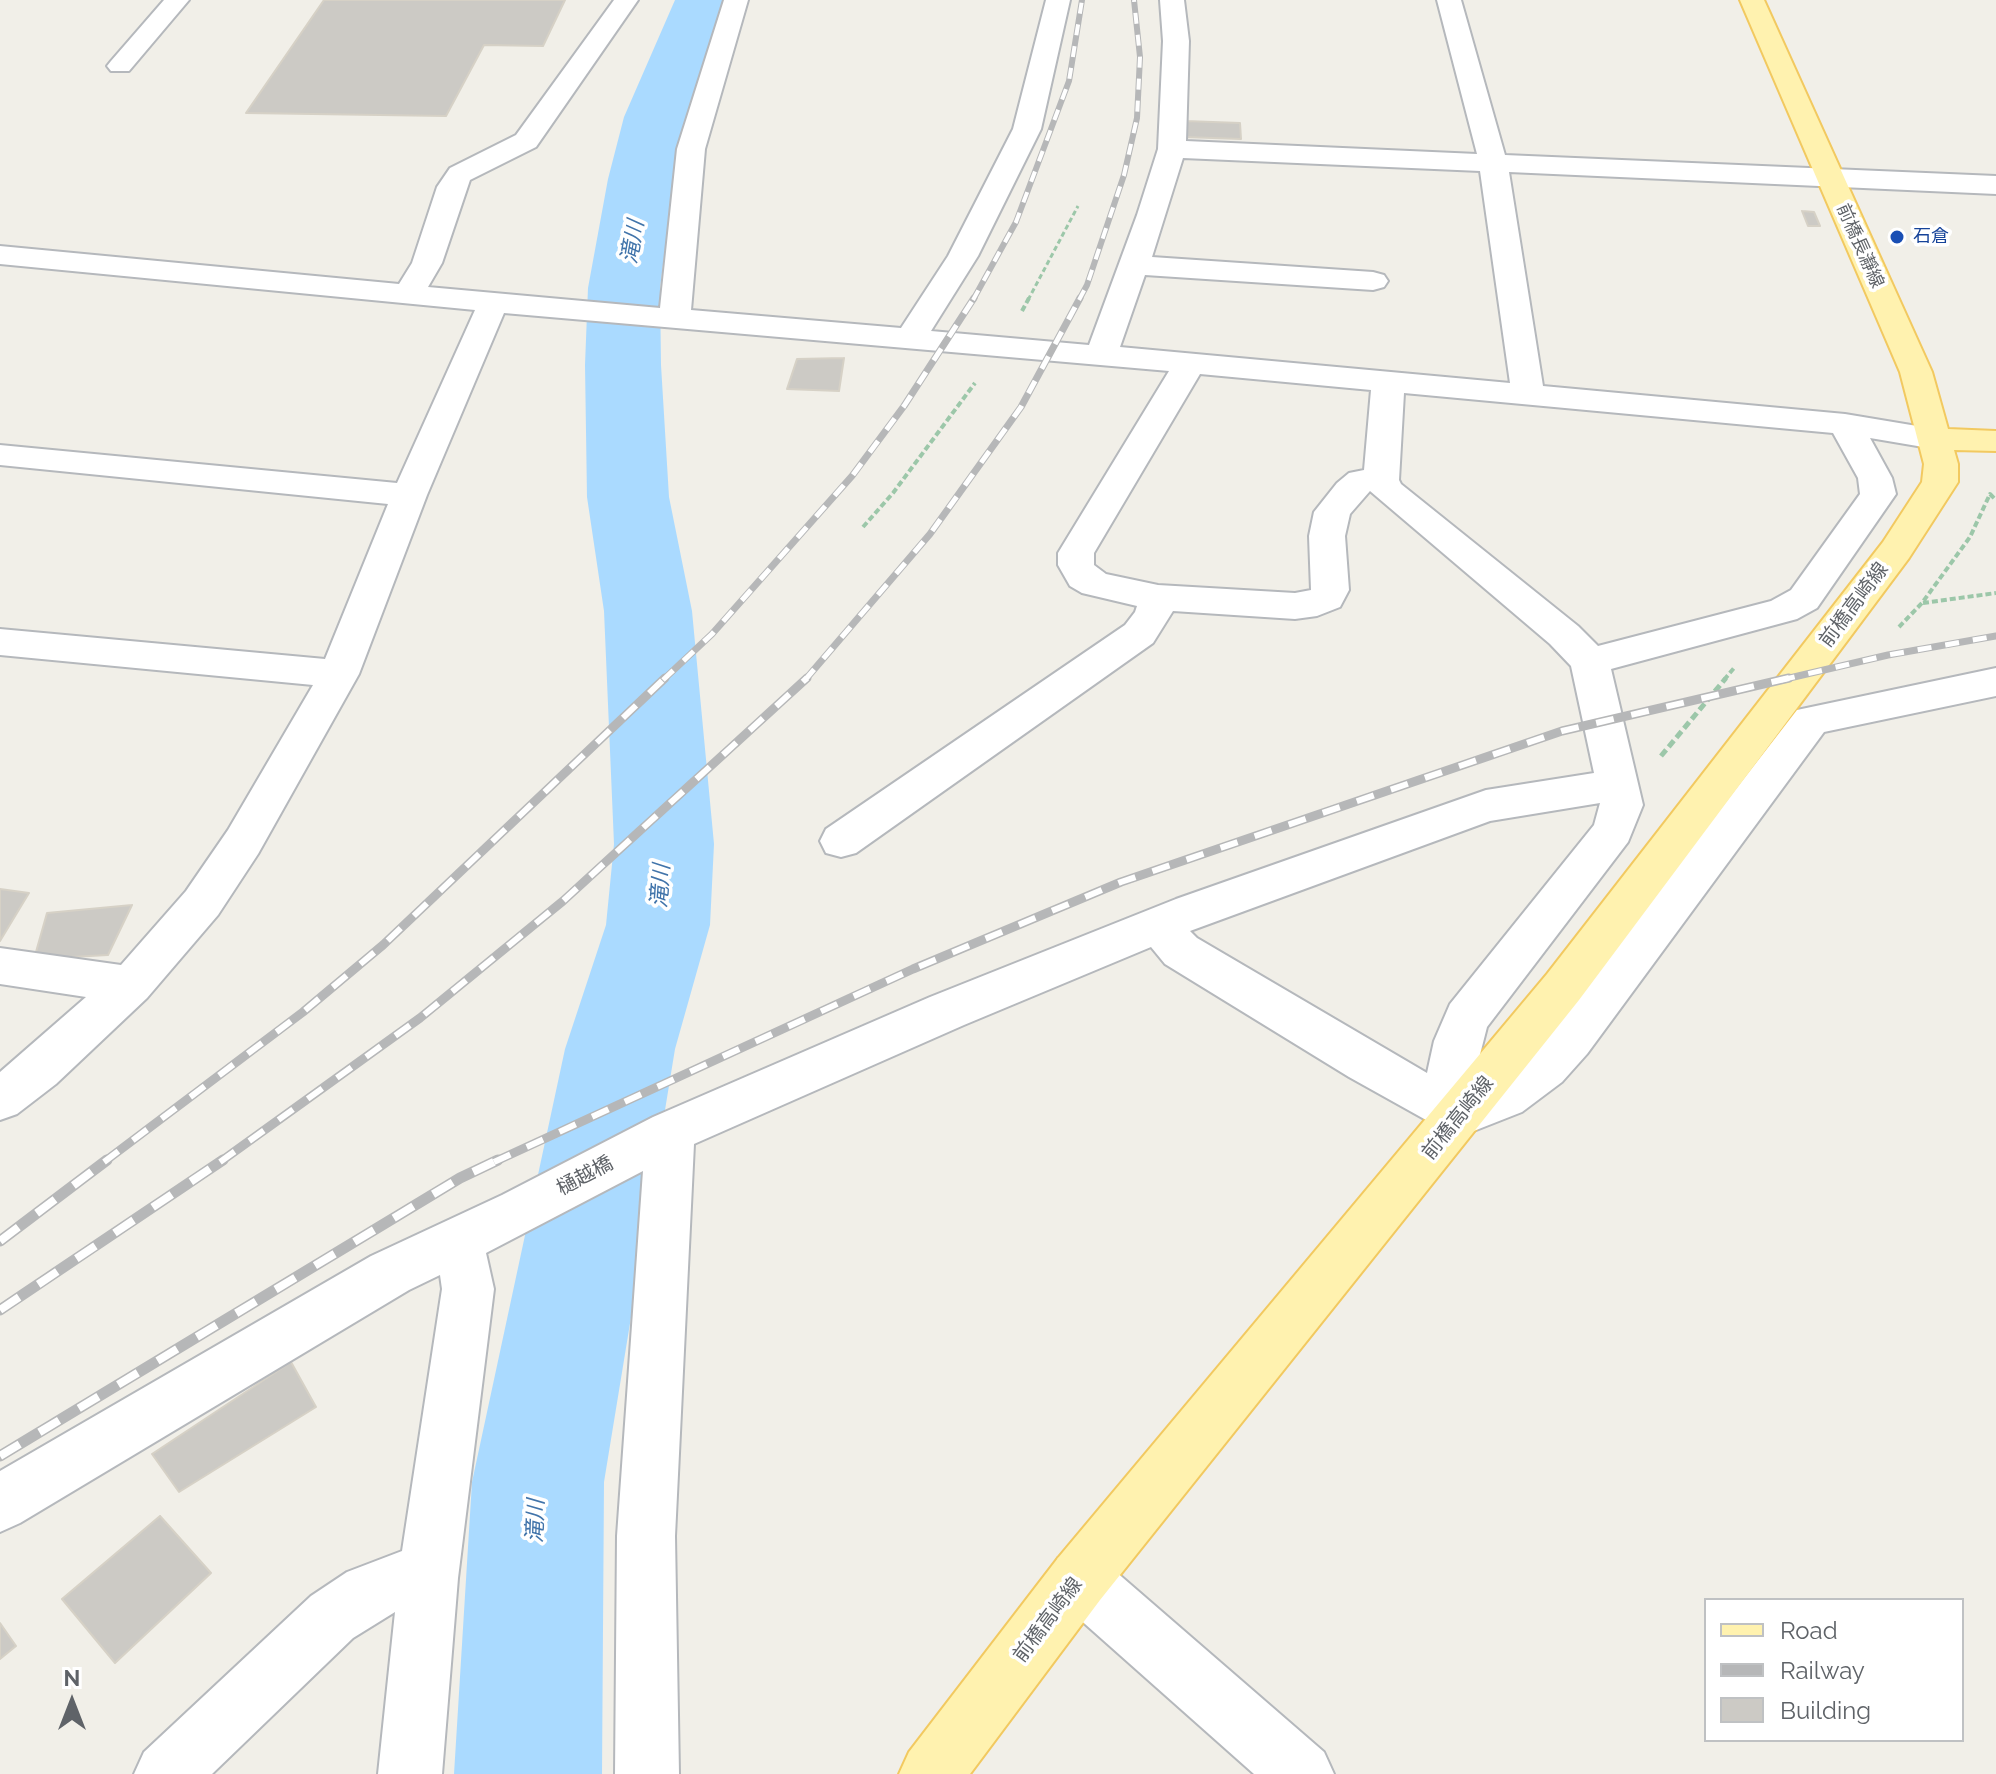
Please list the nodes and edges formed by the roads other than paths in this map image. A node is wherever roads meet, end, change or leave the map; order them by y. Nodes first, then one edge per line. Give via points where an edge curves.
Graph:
1 (177, 0) edge
2 (626, 0) edge
3 (736, 0) edge
4 (1058, 0) edge
5 (1172, 0) edge
6 (1449, 0) edge
7 (1752, 0) edge
8 (120, 66) dead end
9 (1172, 149) junction
10 (1493, 163) junction
11 (1831, 179) junction
12 (1996, 185) edge
13 (0, 255) edge
14 (1133, 265) junction
15 (1373, 281) dead end
16 (408, 294) junction
17 (495, 303) junction
18 (675, 317) junction
19 (911, 338) junction
20 (1101, 355) junction
21 (1190, 363) junction
22 (1388, 382) junction
23 (1528, 394) junction
24 (1845, 424) junction
25 (1935, 439) junction
26 (1996, 441) edge
27 (0, 455) edge
28 (1381, 480) junction
29 (409, 495) junction
30 (1158, 598) junction
31 (0, 642) edge
32 (1590, 661) junction
33 (339, 674) junction
34 (1996, 682) edge
35 (1619, 784) junction
36 (841, 841) dead end
37 (1159, 925) junction
38 (0, 966) edge
39 (131, 985) junction
40 (0, 1099) edge
41 (1461, 1115) junction
42 (660, 1137) junction
43 (455, 1241) junction
44 (0, 1503) edge
45 (428, 1578) junction
46 (1079, 1579) junction
47 (166, 1774) edge
48 (410, 1774) edge
49 (647, 1774) edge
50 (931, 1774) edge
51 (1302, 1774) edge

1 - 8 street
2 - 16 street via 526,141 460,174 427,263
3 - 18 street via 691,149
4 - 19 street via 1027,129 963,256
5 - 9 street
6 - 10 street
7 - 11 main road, 前橋長瀞線
9 - 10 street
9 - 14 street
10 - 11 street
10 - 23 street
11 - 12 street
11 - 25 main road, 前橋長瀞線 via 1916,372
13 - 16 street
14 - 15 street
14 - 20 street
16 - 17 street
17 - 18 street
17 - 29 street
18 - 19 street
19 - 20 street
20 - 21 street
21 - 22 street
21 - 30 street via 1076,553 1083,577 1095,584
22 - 23 street
22 - 28 street
23 - 24 street
24 - 25 street
24 - 32 street via 1875,478 1878,494 1804,599 1784,610
25 - 26 main road
25 - 41 main road, 前橋高崎線 via 1940,482 1896,550
27 - 29 street
28 - 30 street via 1361,481 1332,512 1327,598 1295,606
28 - 32 street
29 - 33 street
30 - 36 street via 1139,634
31 - 33 street
32 - 35 street
33 - 39 street via 243,842 210,891
34 - 41 street via 1811,720 1570,1040 1545,1068 1505,1097
35 - 37 street, 樋越橋 via 1486,806
35 - 41 street via 1622,805 1613,831 1467,1018 1451,1074
37 - 41 street via 1181,951
37 - 42 street, 樋越橋
38 - 39 street
39 - 40 street
41 - 46 main road, 前橋高崎線
42 - 43 street, 樋越橋
42 - 49 street via 646,1536
43 - 44 street, 樋越橋 via 270,1342
43 - 45 street via 468,1289
45 - 47 street via 394,1582 332,1617
45 - 48 street
46 - 50 main road, 前橋高崎線
46 - 51 street

